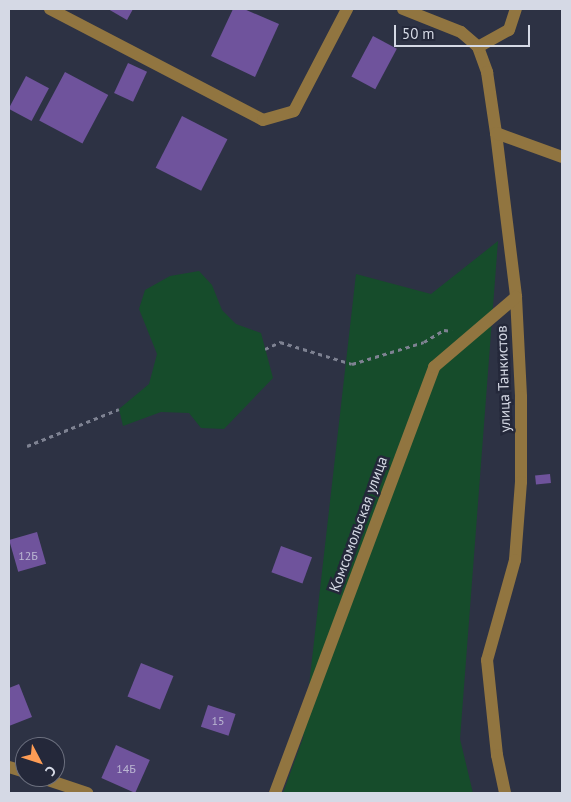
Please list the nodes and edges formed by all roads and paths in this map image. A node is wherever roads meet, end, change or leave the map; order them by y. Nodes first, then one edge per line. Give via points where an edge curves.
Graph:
1 (50, 9) edge
2 (347, 9) edge
3 (402, 9) edge
4 (516, 9) edge
5 (478, 47) junction
6 (496, 133) junction
7 (562, 157) edge
8 (516, 297) junction
9 (476, 332) junction
10 (265, 349) dead end
11 (119, 409) dead end
12 (27, 446) dead end
13 (65, 786) edge
14 (87, 793) edge
15 (275, 793) edge
16 (505, 793) edge

1 - 2 street via 263,120 294,112
3 - 5 street via 461,32
4 - 5 street via 509,30
5 - 6 street, улица Танкистов via 487,72
6 - 7 street
6 - 8 street, улица Танкистов
8 - 9 street, Комсомольская улица
8 - 16 street, улица Танкистов via 521,416 519,511 515,560 487,660 497,755
9 - 10 path via 444,330 424,342 352,364 280,342
9 - 15 street, Комсомольская улица via 434,367
11 - 12 path
13 - 14 street

